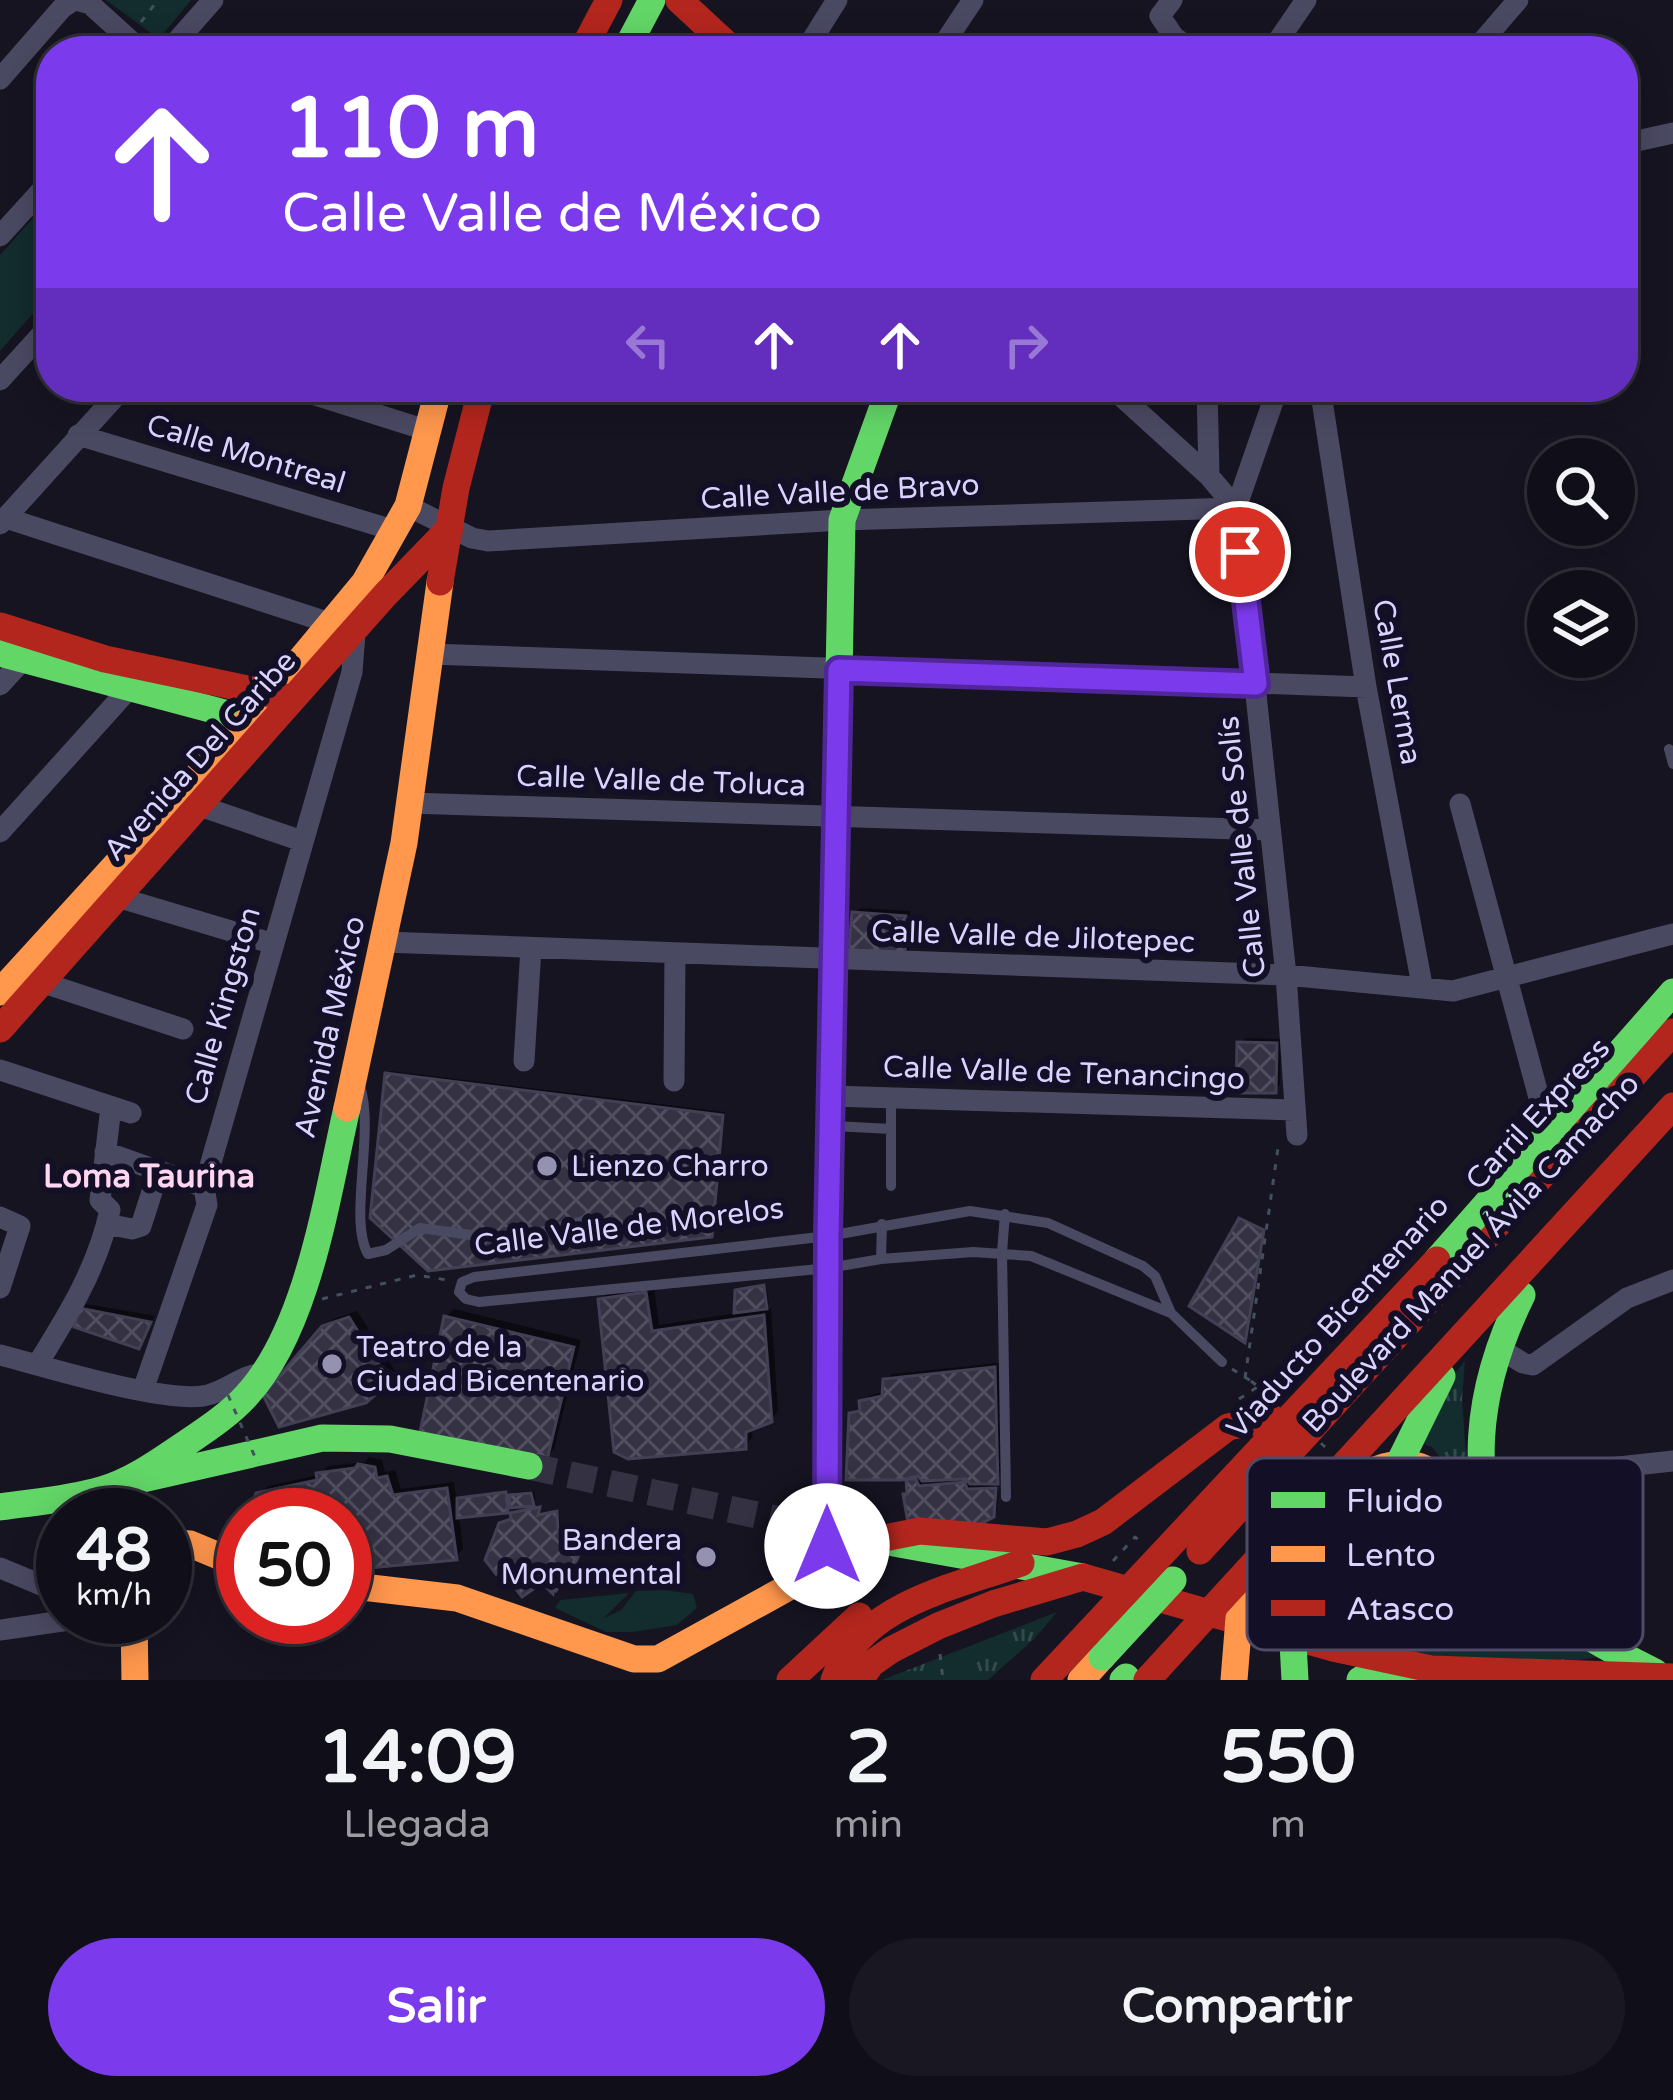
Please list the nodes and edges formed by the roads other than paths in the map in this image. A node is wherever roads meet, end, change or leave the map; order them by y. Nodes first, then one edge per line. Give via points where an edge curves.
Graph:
1 (75, 0) edge
2 (213, 0) edge
3 (609, 0) edge
4 (652, 0) edge
5 (679, 0) edge
6 (837, 0) edge
7 (973, 0) edge
8 (1306, 0) edge
9 (1518, 0) edge
10 (38, 36) edge
11 (125, 36) edge
12 (181, 36) edge
13 (590, 36) edge
14 (633, 36) edge
15 (718, 36) edge
16 (814, 36) edge
17 (949, 36) edge
18 (1281, 36) edge
19 (1487, 36) edge
20 (36, 38) edge
21 (0, 79) edge
22 (1673, 134) edge
23 (1638, 141) edge
24 (36, 196) edge
25 (0, 236) edge
26 (36, 340) edge
27 (0, 380) edge
28 (110, 402) edge
29 (337, 402) edge
30 (435, 402) edge
31 (477, 402) edge
32 (885, 402) edge
33 (1127, 402) edge
34 (1207, 402) edge
35 (1273, 402) edge
36 (1321, 402) edge
37 (426, 430) junction
38 (79, 435) junction
39 (1208, 476) junction
40 (1235, 508) junction
41 (402, 519) junction
42 (842, 520) junction
43 (3, 521) edge
44 (450, 528) junction
45 (375, 589) junction
46 (0, 626) edge
47 (342, 628) junction
48 (432, 640) junction
49 (11, 657) edge
50 (148, 668) junction
51 (839, 670) junction
52 (1256, 684) junction
53 (0, 686) edge
54 (1366, 687) junction
55 (128, 690) junction
56 (284, 697) junction
57 (261, 723) junction
58 (1669, 748) dead end
59 (1673, 764) edge
60 (410, 803) junction
61 (1460, 804) dead end
62 (200, 806) junction
63 (838, 817) junction
64 (1270, 830) junction
65 (0, 832) edge
66 (302, 841) junction
67 (107, 894) junction
68 (1673, 934) edge
69 (384, 942) junction
70 (271, 944) junction
71 (532, 948) junction
72 (675, 954) junction
73 (832, 961) junction
74 (1286, 975) junction
75 (1507, 977) junction
76 (1673, 979) edge
77 (44, 983) junction
78 (1422, 985) junction
79 (0, 992) edge
80 (1673, 992) edge
81 (1673, 1016) edge
82 (0, 1029) edge
83 (182, 1029) dead end
84 (1673, 1032) edge
85 (524, 1061) dead end
86 (0, 1070) edge
87 (355, 1071) junction
88 (674, 1081) dead end
89 (1673, 1083) edge
90 (831, 1096) junction
91 (890, 1098) junction
92 (1673, 1106) edge
93 (1289, 1110) junction
94 (1546, 1120) junction
95 (831, 1126) junction
96 (891, 1129) junction
97 (1673, 1132) edge
98 (1297, 1135) dead end
99 (105, 1152) junction
100 (158, 1173) junction
101 (891, 1186) dead end
102 (204, 1187) junction
103 (1572, 1192) junction
104 (1005, 1214) junction
105 (108, 1217) junction
106 (583, 1221) dead end
107 (10, 1222) edge
108 (882, 1224) junction
109 (828, 1236) junction
110 (1565, 1248) junction
111 (1002, 1252) junction
112 (881, 1259) junction
113 (829, 1268) junction
114 (1673, 1280) edge
115 (0, 1288) edge
116 (1522, 1294) junction
117 (1373, 1308) junction
118 (1171, 1313) junction
119 (1464, 1334) junction
120 (1497, 1347) junction
121 (0, 1355) edge
122 (1222, 1362) road end
123 (37, 1365) junction
124 (263, 1373) junction
125 (1350, 1387) junction
126 (143, 1390) junction
127 (1272, 1418) junction
128 (1252, 1458) edge
129 (1266, 1458) edge
130 (1285, 1458) edge
131 (1327, 1458) edge
132 (1345, 1458) edge
133 (1368, 1458) edge
134 (1402, 1458) edge
135 (1482, 1458) edge
136 (1673, 1461) edge
137 (1247, 1464) edge
138 (1643, 1464) edge
139 (529, 1466) tunnel mouth
140 (1247, 1478) edge
141 (114, 1486) junction
142 (1006, 1497) dead end
143 (1247, 1500) edge
144 (0, 1507) edge
145 (850, 1540) junction
146 (1247, 1545) edge
147 (1247, 1559) edge
148 (1009, 1562) junction
149 (0, 1568) edge
150 (1089, 1578) junction
151 (36, 1583) edge
152 (372, 1587) edge
153 (1247, 1590) edge
154 (1247, 1601) edge
155 (1247, 1622) edge
156 (36, 1625) edge
157 (0, 1630) edge
158 (134, 1644) edge
159 (1293, 1650) edge
160 (1295, 1650) edge
161 (1342, 1650) edge
162 (1612, 1650) edge
163 (1431, 1669) junction
164 (1669, 1677) edge
165 (1132, 1679) edge
166 (135, 1680) edge
167 (790, 1680) edge
168 (833, 1680) edge
169 (860, 1680) edge
170 (1028, 1680) edge
171 (1044, 1680) edge
172 (1061, 1680) edge
173 (1081, 1680) edge
174 (1166, 1680) edge
175 (1234, 1680) edge
176 (1295, 1680) edge
177 (1316, 1680) edge
178 (1360, 1680) edge

1 - 10 street
1 - 11 street
2 - 12 street
3 - 13 main road
4 - 14 main road
5 - 15 main road
6 - 16 street
7 - 17 street
8 - 18 street
9 - 19 street
20 - 21 street
22 - 23 street
24 - 25 street
26 - 27 street
28 - 38 street
29 - 37 street
30 - 37 main road
31 - 44 main road, Avenida México
32 - 42 main road
33 - 39 street
34 - 39 street
35 - 40 street
36 - 54 street, Calle Lerma
37 - 41 main road
38 - 41 street, Calle Montreal
38 - 43 street
39 - 40 street
40 - 42 street, Calle Valle de Bravo
40 - 52 street, Calle Valle de Solís
41 - 44 street, Calle Montreal
41 - 45 main road, Avenida Del Caribe
42 - 44 street, Calle Valle de Bravo via 488,541
42 - 51 main road
43 - 47 street
44 - 45 main road, Avenida Del Caribe
44 - 48 main road, Avenida México
45 - 47 main road, Avenida Del Caribe
45 - 48 main road via 418,606
46 - 50 main road
47 - 56 main road, Avenida Del Caribe
47 - 66 street, Calle Kingston via 352,672
48 - 51 street
48 - 60 main road, Avenida México
49 - 53 street
49 - 55 main road
50 - 55 street
50 - 56 main road
51 - 52 street
51 - 63 main road
52 - 54 street
52 - 64 street, Calle Valle de Solís
54 - 78 street, Calle Lerma
55 - 57 main road
55 - 65 street
56 - 57 main road, Avenida Del Caribe
57 - 62 main road, Avenida Del Caribe
57 - 67 main road, Avenida Del Caribe
58 - 59 lane
60 - 63 street, Calle Valle de Toluca
60 - 69 main road, Avenida México
61 - 75 street
62 - 66 street
62 - 67 main road, Avenida Del Caribe
63 - 64 street, Calle Valle de Toluca
63 - 73 main road
64 - 74 street, Calle Valle de Solís
66 - 70 street, Calle Kingston
67 - 70 street
67 - 77 main road, Avenida Del Caribe
67 - 79 main road, Avenida Del Caribe
68 - 75 street, Calle Valle de Jilotepec
69 - 71 street, Calle Valle de Jilotepec
69 - 87 main road, Avenida México
70 - 102 street, Calle Kingston
71 - 72 street, Calle Valle de Jilotepec
71 - 85 street
72 - 73 street, Calle Valle de Jilotepec
72 - 88 street
73 - 74 street, Calle Valle de Jilotepec
73 - 90 main road
74 - 78 street, Calle Valle de Jilotepec
74 - 93 street, Calle Valle de Solís
75 - 78 street, Calle Valle de Jilotepec via 1454,991
75 - 94 street
76 - 94 main road, Boulevard Manuel Ávila Camacho
77 - 82 main road, Avenida Del Caribe
77 - 83 street
80 - 128 main road, Viaducto Bicentenario, bridge
81 - 129 main road, Carril Express, bridge
84 - 125 main road, Boulevard Manuel Ávila Camacho
86 - 99 street via 121,1110
87 - 106 lane via 367,1108 368,1254 420,1228 508,1240
87 - 124 main road, Avenida México via 319,1224
89 - 103 main road, Boulevard Manuel Ávila Camacho
90 - 91 street, Calle Valle de Tenancingo
90 - 95 main road
91 - 93 street, Calle Valle de Tenancingo
91 - 96 lane
92 - 119 main road, bridge
93 - 98 street, Calle Valle de Solís
94 - 117 main road, Boulevard Manuel Ávila Camacho
95 - 96 lane
95 - 109 main road
96 - 101 lane
97 - 110 main road
99 - 100 street
99 - 105 street via 100,1200
100 - 102 street
100 - 105 street via 141,1226
102 - 126 street, Calle Kingston via 207,1205
103 - 110 main road
103 - 131 main road, Boulevard Manuel Ávila Camacho
104 - 108 lane, Calle Valle de Morelos
104 - 111 lane
104 - 118 lane, Calle Valle de Morelos via 1048,1223 1143,1266
105 - 123 street via 83,1291
107 - 115 street
108 - 109 lane, Calle Valle de Morelos
108 - 112 lane
109 - 113 main road
109 - 113 lane, Calle Valle de Morelos via 474,1277 459,1292 479,1302
110 - 116 main road
111 - 112 lane, Calle Valle de Morelos
111 - 118 lane, Calle Valle de Morelos via 1055,1263
111 - 142 lane
112 - 113 lane, Calle Valle de Morelos
113 - 145 main road
114 - 120 street via 1627,1298 1533,1365
116 - 120 main road
116 - 133 main road
117 - 125 main road
117 - 127 main road, Boulevard Manuel Ávila Camacho
118 - 122 lane, Calle Valle de Morelos
119 - 132 main road, bridge
119 - 134 main road, bridge
120 - 135 main road via 1484,1398
121 - 123 street
123 - 126 street
124 - 126 street via 199,1397
124 - 141 main road, Avenida México via 211,1426
125 - 130 main road, Boulevard Manuel Ávila Camacho, bridge
127 - 145 main road via 1228,1427 1077,1534 1047,1542 920,1531
127 - 170 main road, Boulevard Manuel Ávila Camacho via 1146,1538
136 - 138 street
137 - 171 main road, Viaducto Bicentenario, bridge
139 - 141 main road via 389,1439 322,1438
140 - 172 main road, Carril Express, bridge
141 - 144 main road, Avenida México
143 - 173 main road, Boulevard Manuel Ávila Camacho, bridge
145 - 148 main road
145 - 152 main road via 807,1577 658,1659 634,1659 457,1598
146 - 165 main road, Boulevard Manuel Ávila Camacho
147 - 165 main road, bridge
148 - 150 main road
148 - 167 main road via 878,1604
148 - 168 main road via 871,1626 848,1647
149 - 151 street
150 - 155 main road
150 - 169 main road via 938,1626 891,1650
153 - 174 main road
154 - 175 main road, bridge
156 - 157 street
158 - 166 main road
159 - 176 main road, bridge
160 - 177 main road
161 - 163 main road
162 - 164 main road
163 - 164 main road
163 - 178 main road

